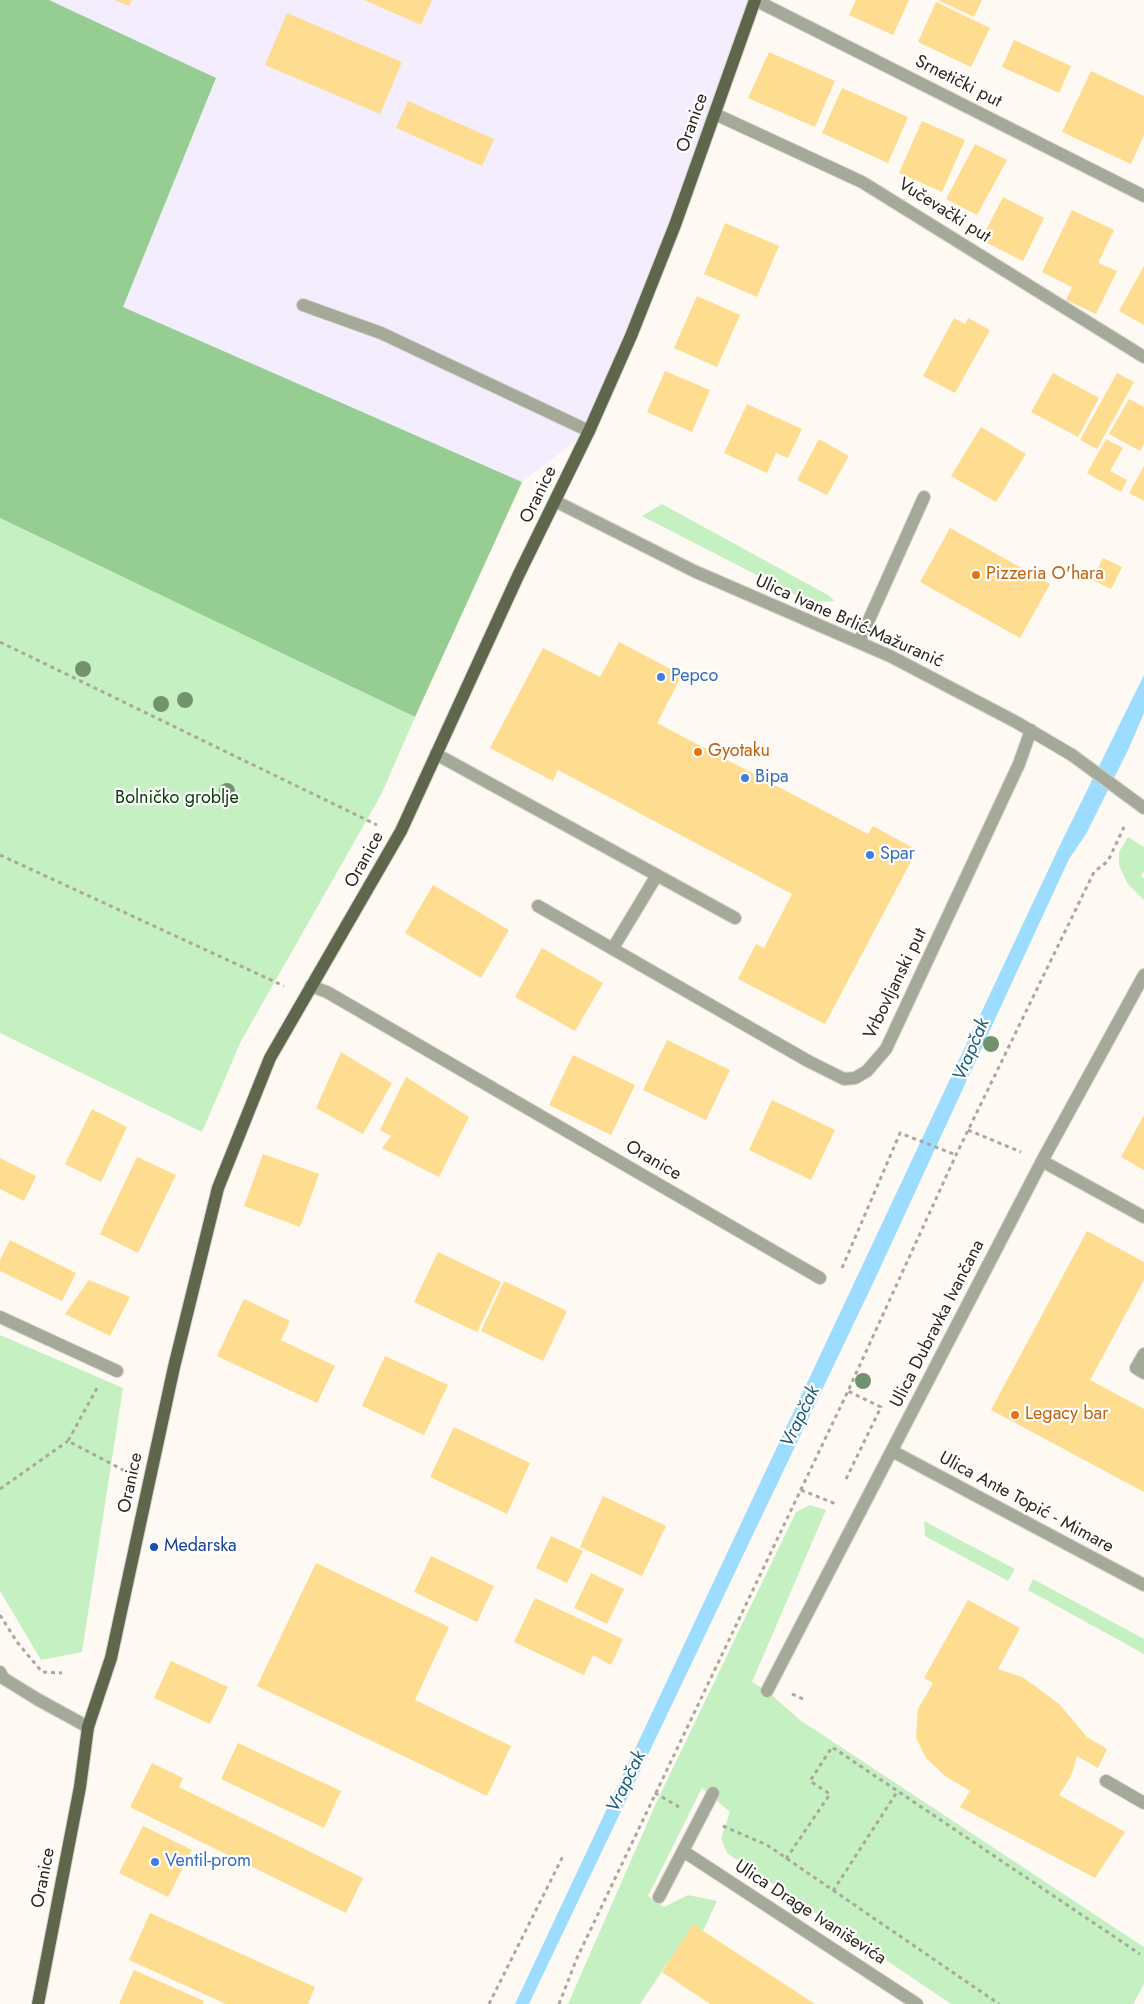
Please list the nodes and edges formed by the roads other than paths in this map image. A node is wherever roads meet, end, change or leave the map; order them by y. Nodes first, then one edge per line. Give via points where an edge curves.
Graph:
1 (755, 0) edge
2 (715, 114) junction
3 (1144, 196) edge
4 (303, 305) dead end
5 (1144, 357) edge
6 (589, 431) junction
7 (924, 497) dead end
8 (555, 501) junction
9 (859, 642) junction
10 (1031, 730) junction
11 (436, 754) junction
12 (1144, 808) edge
13 (657, 875) junction
14 (538, 906) dead end
15 (735, 918) dead end
16 (613, 948) junction
17 (1144, 975) edge
18 (311, 986) junction
19 (1042, 1161) junction
20 (1144, 1217) edge
21 (820, 1278) road end
22 (0, 1317) edge
23 (1144, 1354) edge
24 (112, 1369) road end
25 (1144, 1372) edge
26 (892, 1451) junction
27 (1144, 1585) edge
28 (0, 1672) edge
29 (767, 1691) dead end
30 (88, 1727) junction
31 (1106, 1781) dead end
32 (713, 1793) dead end
33 (1144, 1803) edge
34 (683, 1851) junction
35 (659, 1897) dead end
36 (38, 2004) edge
37 (917, 2004) edge

1 - 2 main road, Oranice
1 - 3 street, Srnetički put
2 - 5 street, Vučevački put via 862,182
2 - 6 main road, Oranice via 631,336
4 - 6 street via 381,333
6 - 8 main road, Oranice
7 - 9 street
8 - 9 street, Ulica Ivane Brlić-Mažuranić via 694,572
8 - 11 main road, Oranice
9 - 10 street, Ulica Ivane Brlić-Mažuranić
10 - 12 street, Ulica Ivane Brlić-Mažuranić via 1072,755
10 - 16 street, Vrbovljanski put via 1019,764 886,1049 867,1071 855,1078 844,1079 808,1061
11 - 13 street
11 - 18 main road, Oranice via 378,874
13 - 15 street
13 - 16 street
14 - 16 street, Vrbovljanski put
17 - 19 street, Ulica Dubravka Ivančana
18 - 21 street, Oranice via 327,992
18 - 30 main road, Oranice via 270,1058 218,1188 174,1367 111,1658
19 - 20 street
19 - 26 street, Ulica Dubravka Ivančana
22 - 24 street
23 - 25 street via 1136,1368
26 - 27 street, Ulica Ante Topić - Mimare
26 - 29 street, Ulica Dubravka Ivančana
28 - 30 street via 3,1678
30 - 36 main road, Oranice via 80,1787
31 - 33 street
32 - 34 street
34 - 35 street
34 - 37 street, Ulica Drage Ivaniševića

